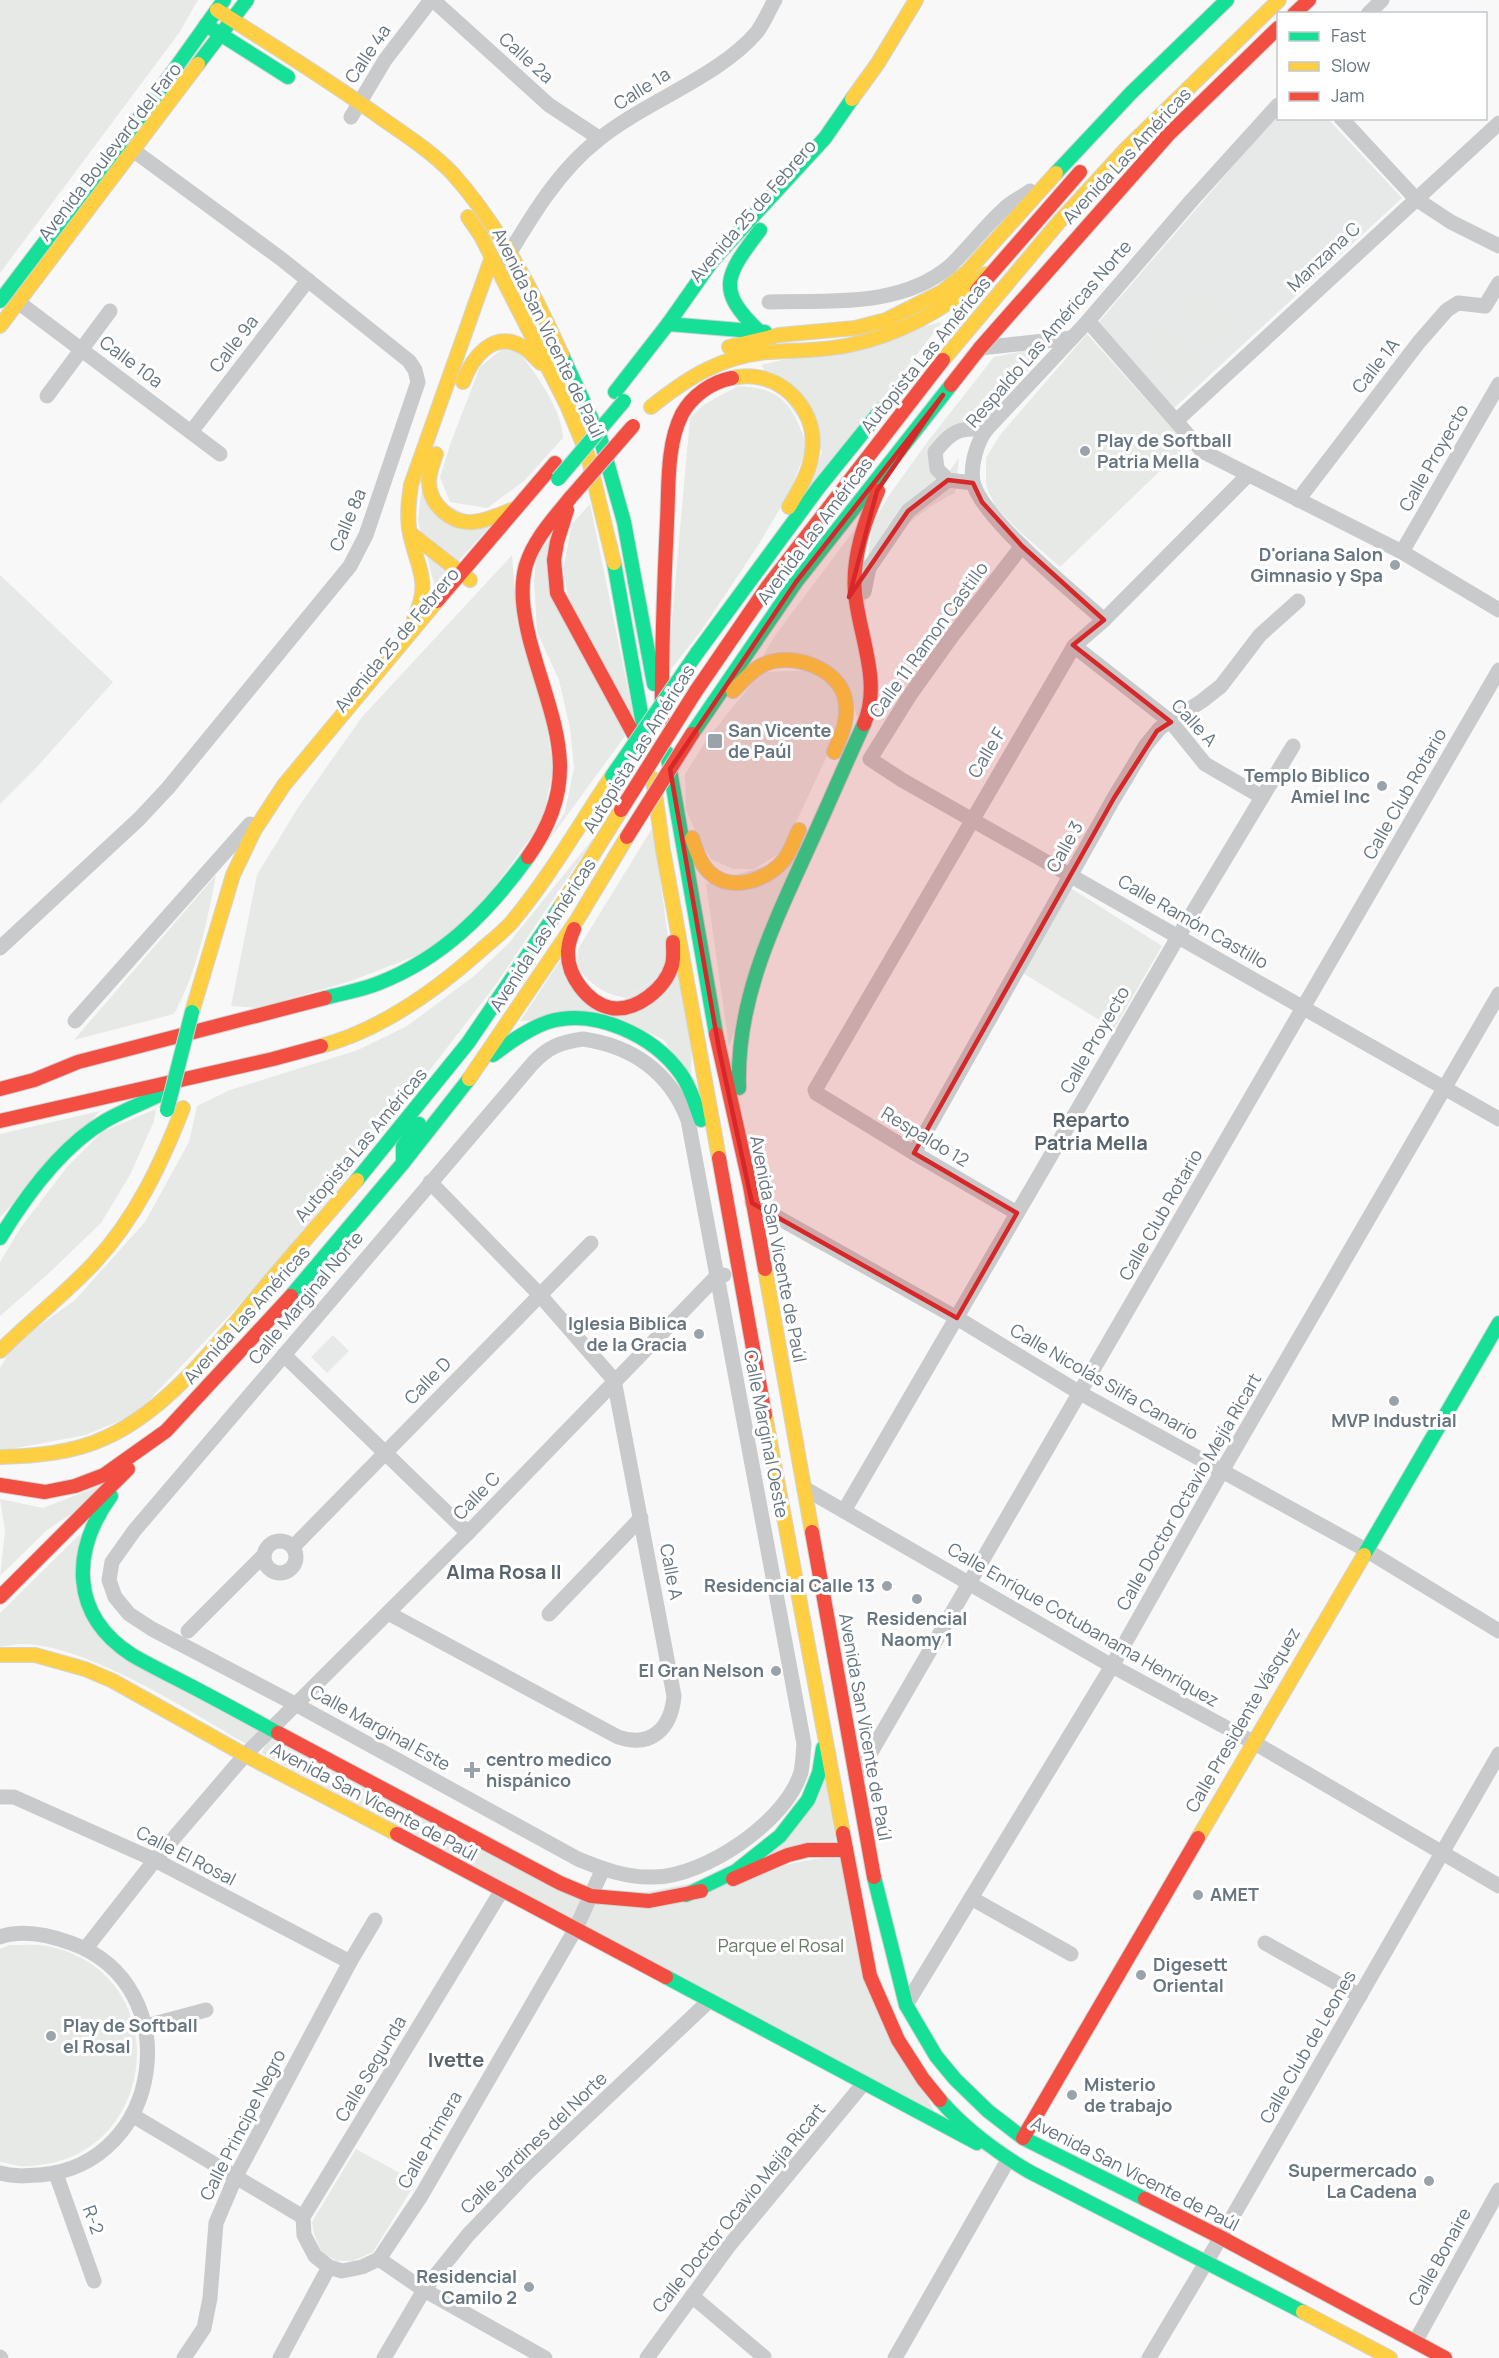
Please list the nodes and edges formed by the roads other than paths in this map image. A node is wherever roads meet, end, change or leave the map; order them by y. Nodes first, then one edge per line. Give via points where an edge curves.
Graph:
1 (247, 0) edge
2 (432, 0) edge
3 (775, 0) edge
4 (916, 0) edge
5 (1227, 0) edge
6 (1279, 0) edge
7 (1309, 0) edge
8 (1382, 0) edge
9 (220, 5) edge
10 (1296, 12) edge
11 (1370, 12) edge
12 (232, 20) junction
13 (206, 25) junction
14 (1277, 29) edge
15 (222, 36) junction
16 (301, 85) dead end
17 (359, 102) junction
18 (1277, 106) edge
19 (350, 117) dead end
20 (1343, 120) edge
21 (1499, 123) edge
22 (599, 138) junction
23 (121, 141) junction
24 (134, 151) junction
25 (1086, 166) dead end
26 (1051, 178) junction
27 (1416, 199) junction
28 (460, 206) dead end
29 (533, 216) junction
30 (760, 230) junction
31 (502, 240) junction
32 (1499, 246) edge
33 (510, 254) junction
34 (492, 257) junction
35 (1005, 257) junction
36 (499, 272) junction
37 (308, 280) junction
38 (1499, 284) edge
39 (0, 301) edge
40 (18, 302) junction
41 (769, 302) dead end
42 (110, 311) dead end
43 (960, 312) dead end
44 (1089, 321) junction
45 (668, 324) junction
46 (683, 325) junction
47 (0, 326) edge
48 (759, 331) junction
49 (779, 335) junction
50 (1072, 338) junction
51 (980, 348) junction
52 (81, 350) junction
53 (470, 363) junction
54 (549, 371) junction
55 (1499, 384) edge
56 (893, 395) dead end
57 (943, 395) junction
58 (47, 396) dead end
59 (458, 396) dead end
60 (620, 397) junction
61 (651, 407) junction
62 (450, 418) dead end
63 (1176, 421) junction
64 (987, 429) junction
65 (191, 432) junction
66 (220, 454) dead end
67 (1248, 475) junction
68 (948, 480) junction
69 (973, 483) junction
70 (571, 497) junction
71 (1298, 500) junction
72 (514, 509) junction
73 (410, 533) junction
74 (1022, 546) junction
75 (1402, 552) junction
76 (465, 576) junction
77 (1298, 601) dead end
78 (1499, 610) edge
79 (859, 613) junction
80 (1104, 620) junction
81 (399, 646) junction
82 (1074, 646) junction
83 (697, 653) junction
84 (1499, 670) edge
85 (1171, 722) junction
86 (663, 733) junction
87 (692, 734) junction
88 (1293, 746) dead end
89 (869, 758) joint
90 (651, 766) junction
91 (828, 767) dead end
92 (307, 779) dead end
93 (284, 785) junction
94 (1262, 797) junction
95 (676, 798) junction
96 (286, 807) dead end
97 (804, 818) dead end
98 (971, 818) junction
99 (274, 826) dead end
100 (663, 850) junction
101 (1072, 875) junction
102 (242, 895) dead end
103 (578, 920) junction
104 (1178, 937) junction
105 (0, 948) edge
106 (1499, 994) edge
107 (499, 998) junction
108 (1304, 1008) junction
109 (199, 1011) junction
110 (75, 1021) dead end
111 (607, 1042) joint
112 (482, 1063) junction
113 (203, 1074) junction
114 (1445, 1088) junction
115 (0, 1089) edge
116 (815, 1092) joint
117 (1499, 1119) edge
118 (0, 1120) edge
119 (914, 1154) junction
120 (403, 1163) junction
121 (430, 1182) junction
122 (750, 1186) junction
123 (726, 1190) junction
124 (752, 1203) junction
125 (1017, 1213) junction
126 (0, 1238) edge
127 (591, 1243) dead end
128 (739, 1273) junction
129 (717, 1276) junction
130 (539, 1294) junction
131 (19, 1314) dead end
132 (957, 1318) junction
133 (1499, 1323) edge
134 (0, 1351) edge
135 (284, 1354) junction
136 (614, 1380) junction
137 (1080, 1393) junction
138 (166, 1431) junction
139 (384, 1453) junction
140 (0, 1457) edge
141 (1222, 1471) junction
142 (0, 1485) edge
143 (804, 1488) junction
144 (844, 1511) junction
145 (641, 1518) junction
146 (468, 1533) junction
147 (293, 1547) junction
148 (1366, 1550) junction
149 (264, 1555) junction
150 (112, 1562) joint
151 (29, 1568) junction
152 (970, 1584) junction
153 (0, 1587) edge
154 (797, 1593) junction
155 (776, 1595) junction
156 (0, 1597) edge
157 (388, 1613) junction
158 (549, 1614) dead end
159 (1499, 1630) edge
160 (188, 1631) dead end
161 (0, 1655) edge
162 (1112, 1666) junction
163 (297, 1704) junction
164 (273, 1729) junction
165 (825, 1737) junction
166 (1253, 1742) junction
167 (1499, 1754) edge
168 (245, 1755) junction
169 (855, 1778) junction
170 (0, 1797) edge
171 (737, 1847) joint
172 (846, 1850) junction
173 (1443, 1852) junction
174 (155, 1860) junction
175 (603, 1869) junction
176 (1499, 1886) edge
177 (502, 1890) junction
178 (686, 1895) junction
179 (591, 1896) junction
180 (971, 1898) junction
181 (375, 1920) dead end
182 (574, 1930) junction
183 (0, 1937) edge
184 (1265, 1943) dead end
185 (86, 1948) junction
186 (1071, 1954) dead end
187 (350, 1962) junction
188 (1360, 1996) junction
189 (709, 2001) junction
190 (906, 2005) junction
191 (206, 2010) dead end
192 (146, 2026) junction
193 (864, 2084) junction
194 (132, 2115) junction
195 (1023, 2138) junction
196 (1008, 2160) junction
197 (0, 2173) edge
198 (56, 2174) junction
199 (236, 2176) junction
200 (1499, 2190) edge
201 (303, 2217) junction
202 (1220, 2237) junction
203 (379, 2259) junction
204 (1207, 2261) junction
205 (329, 2267) junction
206 (94, 2280) dead end
207 (424, 2290) junction
208 (692, 2296) junction
209 (1415, 2342) junction
210 (764, 2357) edge
211 (184, 2358) edge
212 (280, 2358) edge
213 (384, 2358) edge
214 (545, 2358) edge
215 (647, 2358) edge
216 (895, 2358) edge
217 (1149, 2358) edge
218 (1390, 2358) edge
219 (1445, 2358) edge

1 - 12 main road, Avenida Boulevard del Faro
2 - 17 street, Calle 4a
2 - 22 street, Calle 2a via 549,105
3 - 22 street, Calle 1a via 758,31 731,56
4 - 30 main road, Avenida 25 de Febrero via 874,89 841,137
4 - 45 main road, Avenida 25 de Febrero via 879,63 825,138 713,260
5 - 26 main road
6 - 107 main road, Autopista Las Américas, bridge via 1125,150 959,340 768,586
7 - 10 main road
8 - 11 street
9 - 12 main road, Avenida San Vicente de Paúl
9 - 13 main road, Avenida Boulevard del Faro
12 - 15 main road, Avenida Boulevard del Faro
12 - 17 main road, Avenida San Vicente de Paúl
13 - 15 main road
13 - 23 main road, Avenida Boulevard del Faro
14 - 51 main road, Avenida Las Américas via 1168,135
15 - 16 main road
15 - 24 main road, Avenida Boulevard del Faro
17 - 19 street, Calle 4a
17 - 31 main road, Avenida San Vicente de Paúl via 422,146 450,171
18 - 44 street, Respaldo Las Américas Norte
20 - 27 street
21 - 27 street, Manzana C
22 - 29 street, Calle 1a via 575,160
23 - 24 street, Calle 8a
23 - 39 main road, Avenida Boulevard del Faro
24 - 37 street, Calle 8a
24 - 40 main road, Avenida Boulevard del Faro
25 - 35 main road, Autopista Las Américas
26 - 41 street via 1005,207 949,266 925,282 874,298
26 - 49 main road via 967,272 942,292 886,320 855,328
27 - 32 street
27 - 63 street, Manzana C
28 - 34 main road, Avenida San Vicente de Paúl
29 - 31 street, Calle 1a
29 - 33 street, Calle 1a
30 - 46 main road, Avenida 25 de Febrero via 718,275
30 - 48 main road via 733,265 728,278 732,301
31 - 33 main road, Avenida San Vicente de Paúl
31 - 34 street, Calle 1a
33 - 36 street, Calle 1a
33 - 86 main road, Avenida San Vicente de Paúl via 600,437 624,522
34 - 36 main road, Avenida San Vicente de Paúl
34 - 73 main road via 411,485 407,510
35 - 43 main road, Autopista Las Américas
35 - 61 main road via 951,302 896,332 831,349 734,357 701,372
36 - 53 main road
36 - 54 main road, Avenida San Vicente de Paúl
37 - 65 street, Calle 9a
37 - 105 street, Calle 8a via 409,361 418,382 366,535 350,566 168,788
38 - 71 street, Calle 1A via 1485,306 1458,303 1447,310
40 - 47 main road, Avenida Boulevard del Faro
40 - 52 street, Calle 10a
42 - 52 street
44 - 50 street, Respaldo Las Américas Norte
44 - 63 street
45 - 46 main road
45 - 60 main road, Avenida 25 de Febrero
46 - 48 main road
46 - 60 main road, Avenida 25 de Febrero
48 - 49 main road
49 - 61 main road via 706,356 674,379
50 - 51 street
50 - 64 street, Respaldo Las Américas Norte
51 - 57 main road, Avenida Las Américas
52 - 58 street
52 - 65 street, Calle 10a
53 - 54 main road via 476,353 492,344 510,342 527,350
53 - 59 main road
54 - 90 main road, Avenida San Vicente de Paúl via 588,456 610,539
55 - 75 street, Calle Proyecto
56 - 83 main road, Autopista Las Américas via 819,487
57 - 79 main road via 877,491 867,516 857,553 855,592
57 - 87 main road, Avenida Las Américas via 796,582
60 - 72 main road, Avenida 25 de Febrero
60 - 76 main road, Avenida 25 de Febrero, bridge via 558,479
61 - 70 main road, bridge
62 - 72 main road via 429,474 434,501 459,521 473,522
63 - 67 street via 1202,451
64 - 68 street via 948,435 935,452 937,469
64 - 69 street, Respaldo Las Américas Norte via 980,440
65 - 66 street, Calle 10a
67 - 71 street
67 - 80 street, Calle F
68 - 69 street
68 - 79 street via 908,511 869,568
69 - 74 street via 982,502
70 - 90 main road via 552,556 557,593
70 - 115 main road via 542,533 524,572 526,624 560,752 557,801 537,844 488,910 441,951 403,974 377,984 78,1062
71 - 75 street
72 - 76 main road, Avenida 25 de Febrero
73 - 76 main road
73 - 81 main road via 423,576 424,599
74 - 80 street
74 - 89 street, Calle 11 Ramon Castillo via 953,635
75 - 78 street
76 - 81 main road, Avenida 25 de Febrero
76 - 92 main road, Avenida 25 de Febrero
77 - 85 street, Calle 3 via 1264,630 1221,686
79 - 122 main road via 871,683 869,712 781,910 748,995 740,1027 737,1071
80 - 82 street, Calle F
81 - 93 main road, Avenida 25 de Febrero
82 - 85 street, Calle A
82 - 98 street, Calle F
83 - 86 main road via 791,503 811,460 811,425 794,395 764,376 745,375 705,389 681,416 672,454 669,495 660,670
83 - 113 main road, Autopista Las Américas, bridge via 537,889 509,925 450,978 403,1010 342,1040
84 - 108 street, Calle Club Rotario
85 - 94 street, Calle A via 1205,764
85 - 101 street, Calle 3 via 1160,728 1146,745
86 - 95 main road, Avenida San Vicente de Paúl
87 - 91 main road via 764,664 784,659 814,664 839,685 845,698 846,726
87 - 103 main road, Avenida Las Américas, bridge
88 - 94 street, Calle Proyecto
89 - 98 street, Calle Ramón Castillo
90 - 100 main road, Avenida San Vicente de Paúl
93 - 109 main road, Avenida 25 de Febrero via 254,831 233,875
93 - 110 street
94 - 104 street, Calle Proyecto
95 - 97 main road via 701,862 712,875 726,882 755,882 765,877 786,859
95 - 122 main road, Avenida San Vicente de Paúl via 719,1049
96 - 99 main road
98 - 101 street, Calle Ramón Castillo
98 - 116 street, Calle F
100 - 103 main road via 674,955 664,981 650,995 634,1005 618,1008 593,999 575,981 568,953
100 - 123 main road, Avenida San Vicente de Paúl
101 - 104 street, Calle Ramón Castillo
101 - 119 street, Calle 3
102 - 109 main road, Avenida 25 de Febrero
103 - 112 main road, Avenida Las Américas
104 - 108 street, Calle Ramón Castillo
104 - 125 street, Calle Proyecto
106 - 114 street, Calle Doctor Octavio Mejía Ricart
107 - 120 main road via 498,1016 403,1146
107 - 140 main road, Autopista Las Américas via 468,1044 389,1142 250,1305 159,1401 120,1430 93,1442 62,1451
108 - 114 street, Calle Ramón Castillo
108 - 137 street, Calle Club Rotario
109 - 131 main road, Avenida 25 de Febrero, bridge via 151,1163 117,1217 81,1260
109 - 134 main road, Avenida 25 de Febrero via 183,1108 164,1158 126,1225 94,1263
111 - 121 street, Calle Marginal Norte via 583,1039 545,1050
111 - 129 street, Calle Marginal Oeste via 630,1052 652,1069 669,1084 682,1105
112 - 120 main road, Avenida Las Américas
112 - 123 main road via 508,1043 551,1022 573,1019 620,1027 662,1053 680,1072 690,1089
113 - 118 main road, Autopista Las Américas
113 - 126 main road via 103,1122 62,1156 19,1206
114 - 117 street, Calle Ramón Castillo
114 - 141 street, Calle Doctor Octavio Mejía Ricart
116 - 119 street, Respaldo 12
119 - 125 street, Respaldo 12
120 - 138 main road, Avenida Las Américas via 288,1298
121 - 130 street
121 - 135 street, Calle Marginal Norte
122 - 124 main road, Avenida San Vicente de Paúl
123 - 128 main road, Avenida San Vicente de Paúl
124 - 132 street, Calle Nicolás Silfa Canario
124 - 143 main road, Avenida San Vicente de Paúl
125 - 132 street, Calle Proyecto
127 - 130 street, Calle D
128 - 129 street
128 - 154 main road, Avenida San Vicente de Paúl
129 - 136 street, Calle C
129 - 155 street, Calle Marginal Oeste
130 - 136 street
130 - 139 street, Calle D
132 - 137 street, Calle Nicolás Silfa Canario
132 - 144 street, Calle Proyecto
133 - 148 main road, Calle Presidente Vásquez
135 - 139 street
135 - 150 street, Calle Marginal Norte
136 - 145 street, Calle A
136 - 146 street, Calle C
137 - 141 street, Calle Nicolás Silfa Canario
137 - 152 street, Calle Club Rotario
138 - 142 main road, Avenida Las Américas via 104,1474 75,1486 45,1492
138 - 151 main road
138 - 164 main road, Avenida San Vicente de Paúl via 101,1508 88,1531 83,1547 82,1584 87,1601 95,1618 131,1654
139 - 146 street
139 - 147 street, Calle D
141 - 148 street, Calle Nicolás Silfa Canario
141 - 162 street, Calle Doctor Octavio Mejía Ricart
143 - 144 street, Calle Enrique Cotubanama Henriquez
143 - 169 main road, Avenida San Vicente de Paúl
144 - 152 street, Calle Enrique Cotubanama Henriquez
145 - 157 street, Calle A via 674,1696 673,1712 666,1725 642,1741 631,1742 587,1722
145 - 158 street
146 - 157 street, Calle C
147 - 149 street via 280,1540 272,1542
147 - 149 street, Calle D via 295,1562 284,1572 270,1569
148 - 159 street, Calle Nicolás Silfa Canario
148 - 166 main road, Calle Presidente Vásquez
149 - 160 street
150 - 163 street, Calle Marginal Este via 109,1580 115,1597 129,1614
151 - 153 main road
151 - 156 main road
152 - 162 street, Calle Enrique Cotubanama Henriquez
152 - 169 street, Calle Club Rotario
154 - 155 street
154 - 165 main road, Avenida San Vicente de Paúl
155 - 171 street, Calle Marginal Oeste via 804,1744 801,1772 790,1796
157 - 163 street, Calle C
161 - 168 main road, Avenida San Vicente de Paúl via 35,1654 85,1669
162 - 166 street, Calle Enrique Cotubanama Henriquez
162 - 180 street, Calle Doctor Octavio Mejía Ricart
163 - 164 street, Calle C
163 - 175 street, Calle Marginal Este via 578,1859
164 - 168 street, Calle C
164 - 179 main road, Avenida San Vicente de Paúl
165 - 172 main road, Avenida San Vicente de Paúl
165 - 178 main road via 819,1773 808,1800 780,1836 736,1871
166 - 173 street, Calle Enrique Cotubanama Henriquez
166 - 195 main road, Calle Presidente Vásquez
167 - 173 street, Calle Club de Leones
168 - 174 street, Calle C
168 - 177 main road, Avenida San Vicente de Paúl
169 - 190 main road, Avenida San Vicente de Paúl via 873,1874
170 - 174 street, Calle El Rosal via 14,1797
171 - 175 street, Calle Marginal Este via 694,1869 655,1878
172 - 178 main road, Avenida San Vicente de Paúl via 808,1850 788,1855
172 - 196 main road, Avenida San Vicente de Paúl via 870,1976 894,2033 916,2071 945,2108
173 - 176 street, Calle Enrique Cotubanama Henriquez
173 - 188 street, Calle Club de Leones
174 - 185 street, Calle C
174 - 187 street, Calle El Rosal
175 - 179 street, Calle Primera
177 - 182 main road, Avenida San Vicente de Paúl
177 - 201 street, Calle Segunda
178 - 179 main road, Avenida San Vicente de Paúl via 649,1901
179 - 182 street, Calle Primera
180 - 186 street
180 - 190 street, Calle Doctor Octavio Mejía Ricart
181 - 187 street, Calle Principe Negro
182 - 189 main road, Avenida San Vicente de Paúl
182 - 203 street, Calle Primera via 421,2196
183 - 185 street via 49,1935
184 - 188 street
185 - 192 street via 113,1968 134,1995
187 - 199 street, Calle Principe Negro
188 - 202 street, Calle Club de Leones
189 - 193 main road, Avenida San Vicente de Paúl
189 - 207 street, Calle Jardines del Norte via 526,2174 468,2235
190 - 195 main road, Avenida San Vicente de Paúl via 955,2079
191 - 192 street
192 - 194 street via 149,2058 143,2090
193 - 196 main road, Avenida San Vicente de Paúl
193 - 208 street, Calle Doctor Ocavio Mejía Ricart
194 - 198 street via 110,2144 85,2162
194 - 199 street
195 - 202 main road, Avenida San Vicente de Paúl
196 - 204 main road, Avenida San Vicente de Paúl
196 - 216 street
197 - 198 street via 15,2177
198 - 206 street, R-2
199 - 201 street
199 - 211 street, Calle Principe Negro via 216,2223 204,2328
200 - 209 street, Calle Bonaire
201 - 205 street via 304,2235 315,2256
202 - 204 street, Calle Club de Leones
202 - 209 main road, Avenida San Vicente de Paúl
203 - 205 street via 342,2271
203 - 207 street
204 - 217 street, Calle Club de Leones
204 - 218 main road, Avenida San Vicente de Paúl
205 - 212 street
207 - 213 street, Calle Jardines del Norte
207 - 214 street
208 - 210 street
208 - 215 street, Calle Doctor Ocavio Mejía Ricart
209 - 219 main road, Avenida San Vicente de Paúl

